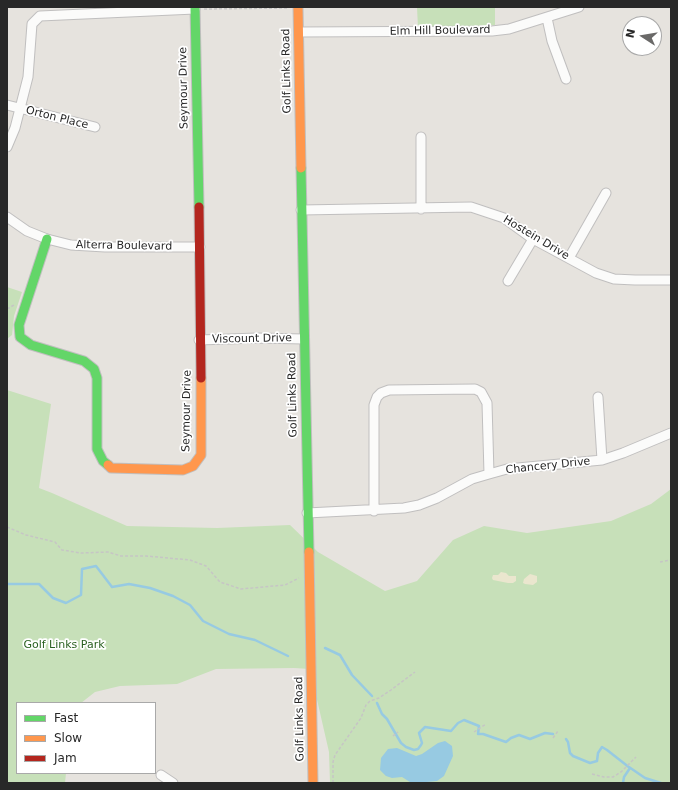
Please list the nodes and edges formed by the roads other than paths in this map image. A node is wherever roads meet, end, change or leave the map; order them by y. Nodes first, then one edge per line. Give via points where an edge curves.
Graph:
1 (578, 7) edge
2 (195, 8) edge
3 (298, 8) edge
4 (566, 9) edge
5 (547, 18) junction
6 (299, 32) junction
7 (566, 79) dead end
8 (7, 105) edge
9 (20, 108) junction
10 (95, 127) dead end
11 (422, 137) dead end
12 (7, 147) edge
13 (606, 193) dead end
14 (421, 209) junction
15 (301, 210) junction
16 (7, 217) edge
17 (47, 238) junction
18 (533, 239) junction
19 (200, 247) junction
20 (569, 258) junction
21 (671, 280) edge
22 (508, 281) dead end
23 (304, 339) junction
24 (199, 340) junction
25 (598, 397) dead end
26 (671, 433) edge
27 (602, 460) junction
28 (490, 474) junction
29 (374, 511) junction
30 (307, 513) junction
31 (162, 775) dead end
32 (173, 783) edge
33 (313, 783) edge

1 - 4 street, Elm Hill Boulevard
2 - 9 street via 40,16 32,24 28,78
2 - 19 street, Seymour Drive
3 - 6 street, Golf Links Road
4 - 5 street, Elm Hill Boulevard
5 - 6 street, Elm Hill Boulevard via 492,32
5 - 7 street
6 - 15 street, Golf Links Road
8 - 9 street, Orton Place
9 - 10 street, Orton Place
9 - 12 street
11 - 14 street
13 - 20 street
14 - 15 street, Hostein Drive
14 - 18 street, Hostein Drive via 471,208 484,211 504,218
15 - 23 street, Golf Links Road
16 - 17 street, Alterra Boulevard via 27,231
17 - 19 street, Alterra Boulevard via 71,245 105,247
17 - 24 street, Seymour Drive via 19,325 20,337 31,345 84,361 94,369 97,378 97,449 103,461 111,468 183,470 193,466 201,455
18 - 20 street, Hostein Drive
18 - 22 street
19 - 24 street, Seymour Drive
20 - 21 street, Hostein Drive via 614,279
23 - 24 street, Viscount Drive
23 - 30 street, Golf Links Road
25 - 27 street
26 - 27 street, Chancery Drive
27 - 28 street, Chancery Drive via 507,469
28 - 29 street, Chancery Drive via 472,479 419,505
28 - 29 street via 488,403 482,392 475,389 389,390 376,397 374,405
29 - 30 street, Chancery Drive
30 - 33 street, Golf Links Road
31 - 32 street

